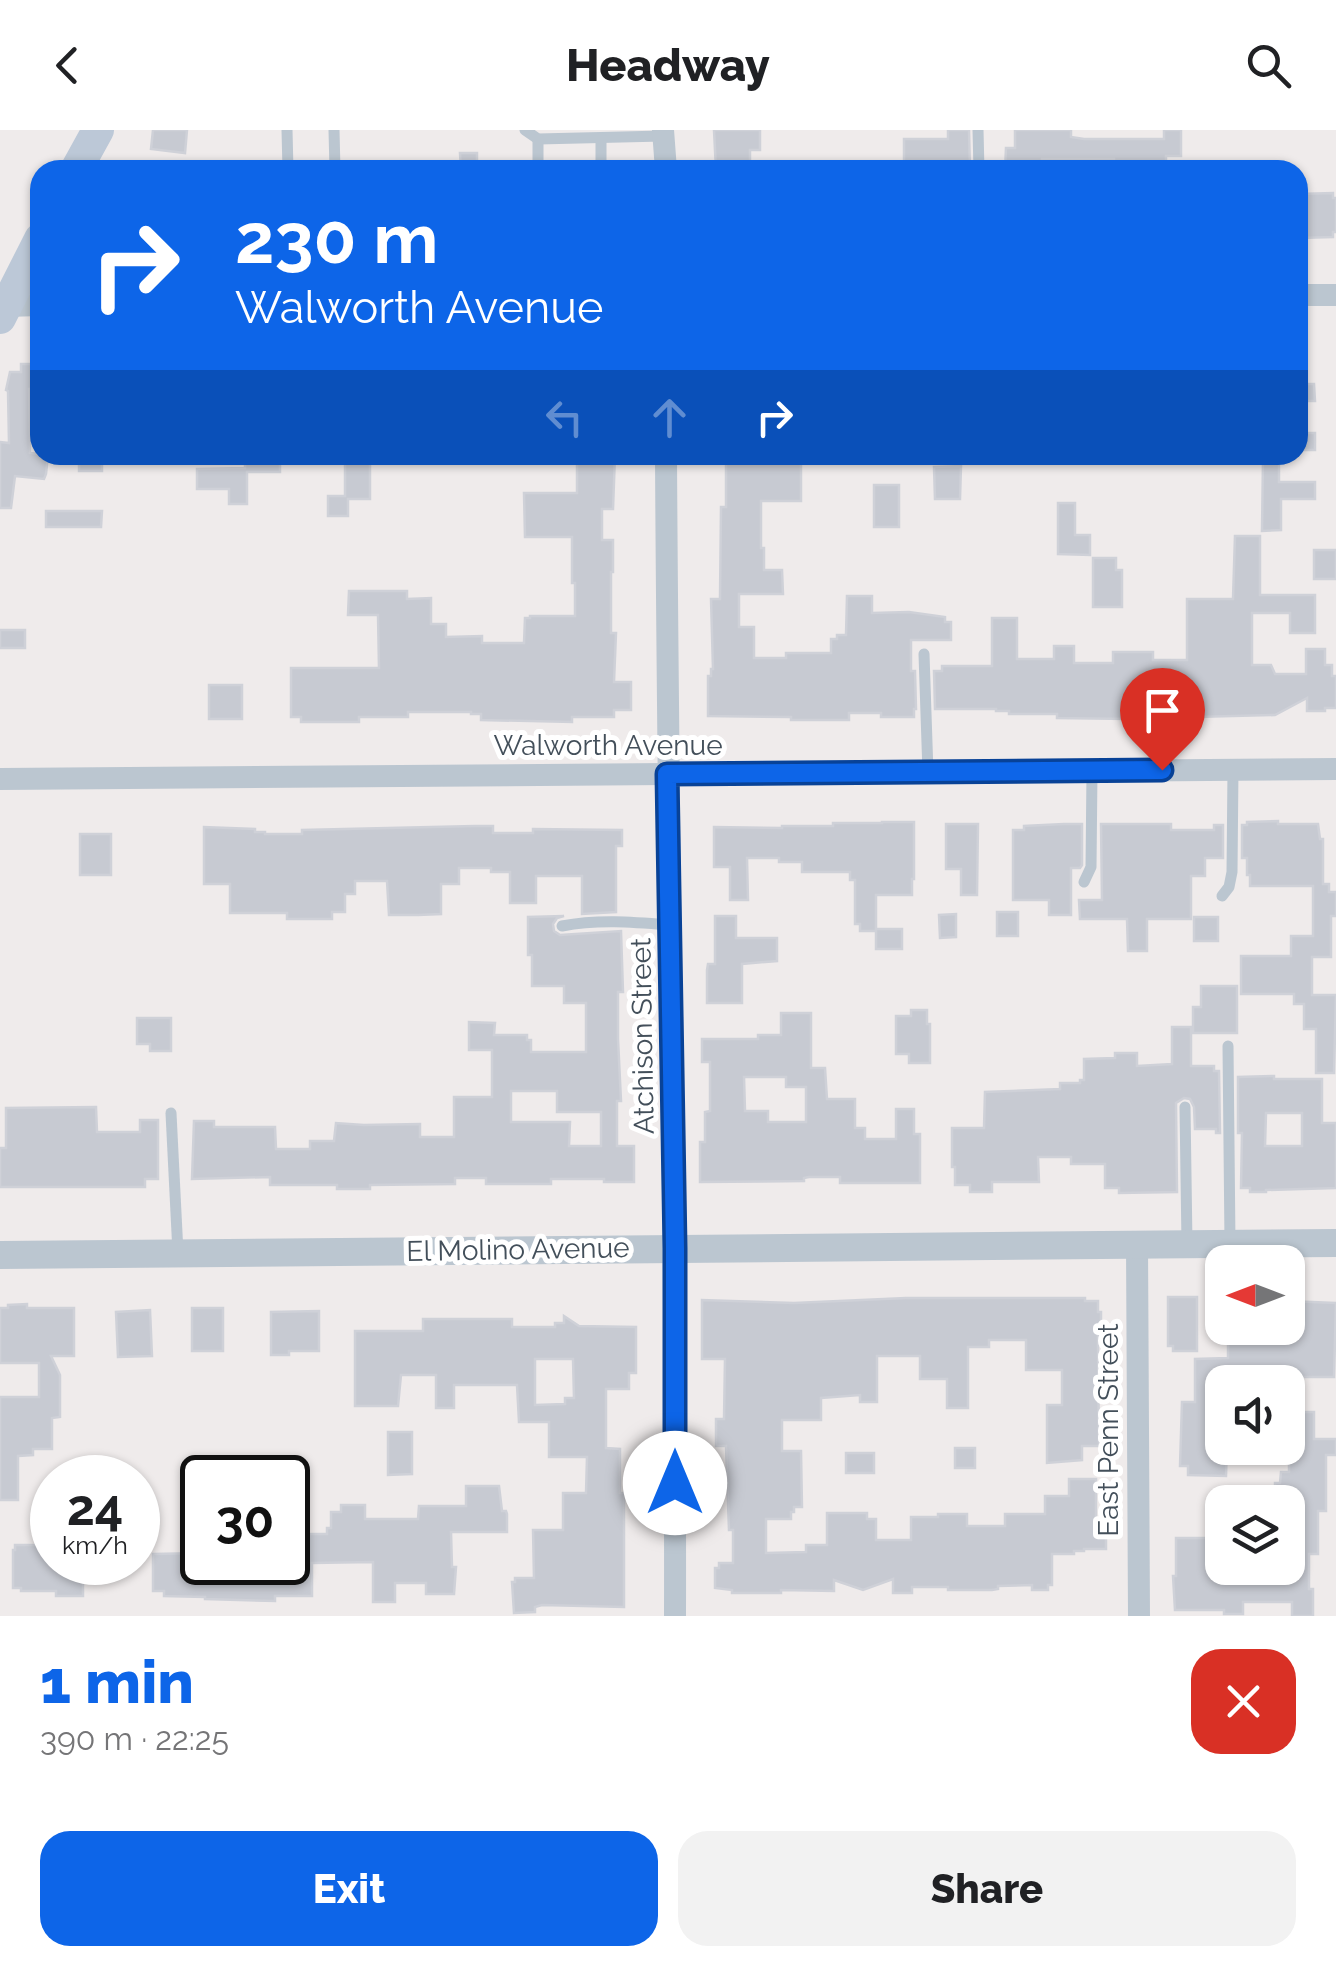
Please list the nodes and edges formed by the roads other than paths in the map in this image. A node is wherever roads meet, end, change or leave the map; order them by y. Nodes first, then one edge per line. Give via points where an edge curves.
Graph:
1 (98, 130) edge
2 (287, 130) edge
3 (334, 130) edge
4 (525, 130) edge
5 (978, 130) edge
6 (663, 133) edge
7 (601, 138) junction
8 (538, 140) junction
9 (82, 160) edge
10 (288, 160) edge
11 (335, 160) edge
12 (538, 160) edge
13 (601, 160) edge
14 (665, 160) edge
15 (979, 160) edge
16 (30, 258) edge
17 (1308, 295) edge
18 (1336, 295) edge
19 (30, 307) edge
20 (3, 312) edge
21 (666, 465) edge
22 (924, 654) dead end
23 (1233, 769) junction
24 (1336, 769) edge
25 (1092, 771) junction
26 (928, 773) junction
27 (667, 774) junction
28 (0, 779) edge
29 (1084, 882) dead end
30 (1222, 896) dead end
31 (670, 925) junction
32 (562, 926) dead end
33 (1228, 1046) dead end
34 (1185, 1107) dead end
35 (171, 1112) dead end
36 (1336, 1242) edge
37 (1230, 1243) junction
38 (1136, 1244) junction
39 (1187, 1244) junction
40 (675, 1248) junction
41 (178, 1253) junction
42 (0, 1255) edge
43 (675, 1616) edge
44 (1139, 1616) edge

1 - 9 main road
2 - 10 lane
3 - 11 lane
4 - 8 lane
5 - 15 lane
6 - 7 lane
6 - 14 street
7 - 8 lane
7 - 13 lane
8 - 12 lane
16 - 20 main road
17 - 18 street
19 - 20 street
21 - 27 street, Atchison Street
22 - 26 lane
23 - 24 street, Walworth Avenue
23 - 25 street, Walworth Avenue
23 - 30 lane via 1232,872
25 - 26 street, Walworth Avenue
25 - 29 lane via 1091,867
26 - 27 street, Walworth Avenue
27 - 28 street, Walworth Avenue
27 - 31 street, Atchison Street
31 - 32 lane
31 - 40 street, Atchison Street
33 - 37 lane
34 - 39 lane
35 - 41 lane
36 - 37 street, El Molino Avenue
37 - 39 street, El Molino Avenue
38 - 39 street, El Molino Avenue
38 - 40 street, El Molino Avenue
38 - 44 street, East Penn Street
40 - 41 street, El Molino Avenue
40 - 43 street, Atchison Street
41 - 42 street, El Molino Avenue

